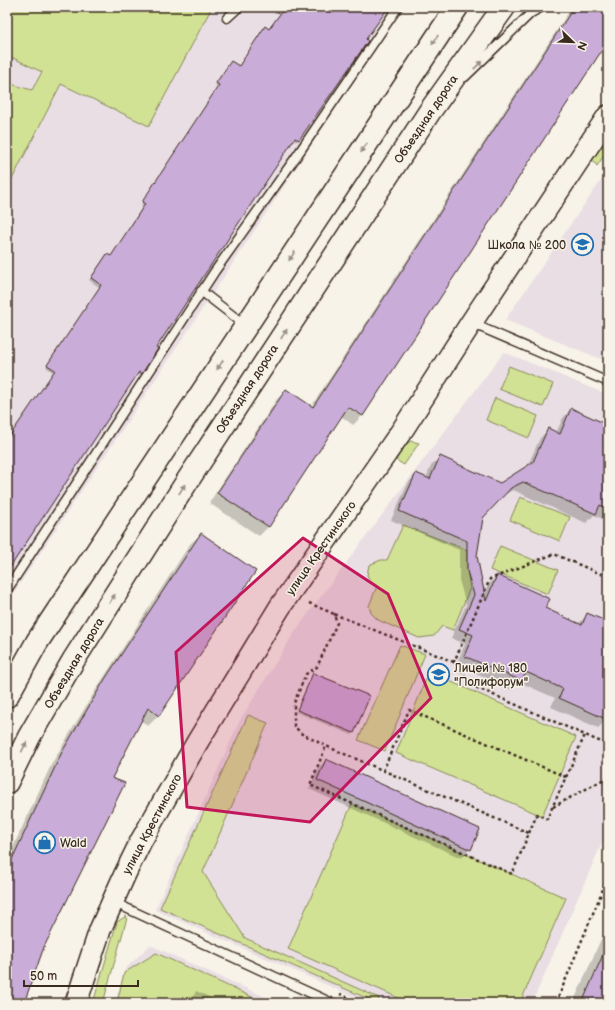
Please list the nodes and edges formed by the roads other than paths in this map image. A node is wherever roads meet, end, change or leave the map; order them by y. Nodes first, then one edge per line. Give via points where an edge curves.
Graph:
1 (239, 7) edge
2 (398, 7) edge
3 (457, 7) edge
4 (504, 7) edge
5 (542, 7) edge
6 (227, 18) dead end
7 (430, 111) junction
8 (608, 116) edge
9 (201, 291) junction
10 (471, 323) junction
11 (246, 326) junction
12 (608, 382) edge
13 (7, 590) edge
14 (7, 696) edge
15 (7, 782) edge
16 (113, 901) junction
17 (76, 1003) edge
18 (332, 1003) edge

1 - 6 lane
2 - 9 lane
3 -> 11 main road
4 - 7 main road, Объездная дорога
7 -> 5 lane via 531,13
15 -> 7 main road, Объездная дорога via 29,737 73,661 179,493
8 - 10 street, улица Крестинского
9 - 11 lane
9 - 13 lane
10 - 12 lane
10 - 16 street, улица Крестинского via 403,429 280,607 198,741 141,841
11 -> 14 main road via 37,642
16 - 17 street, улица Крестинского via 100,930
16 - 18 lane

